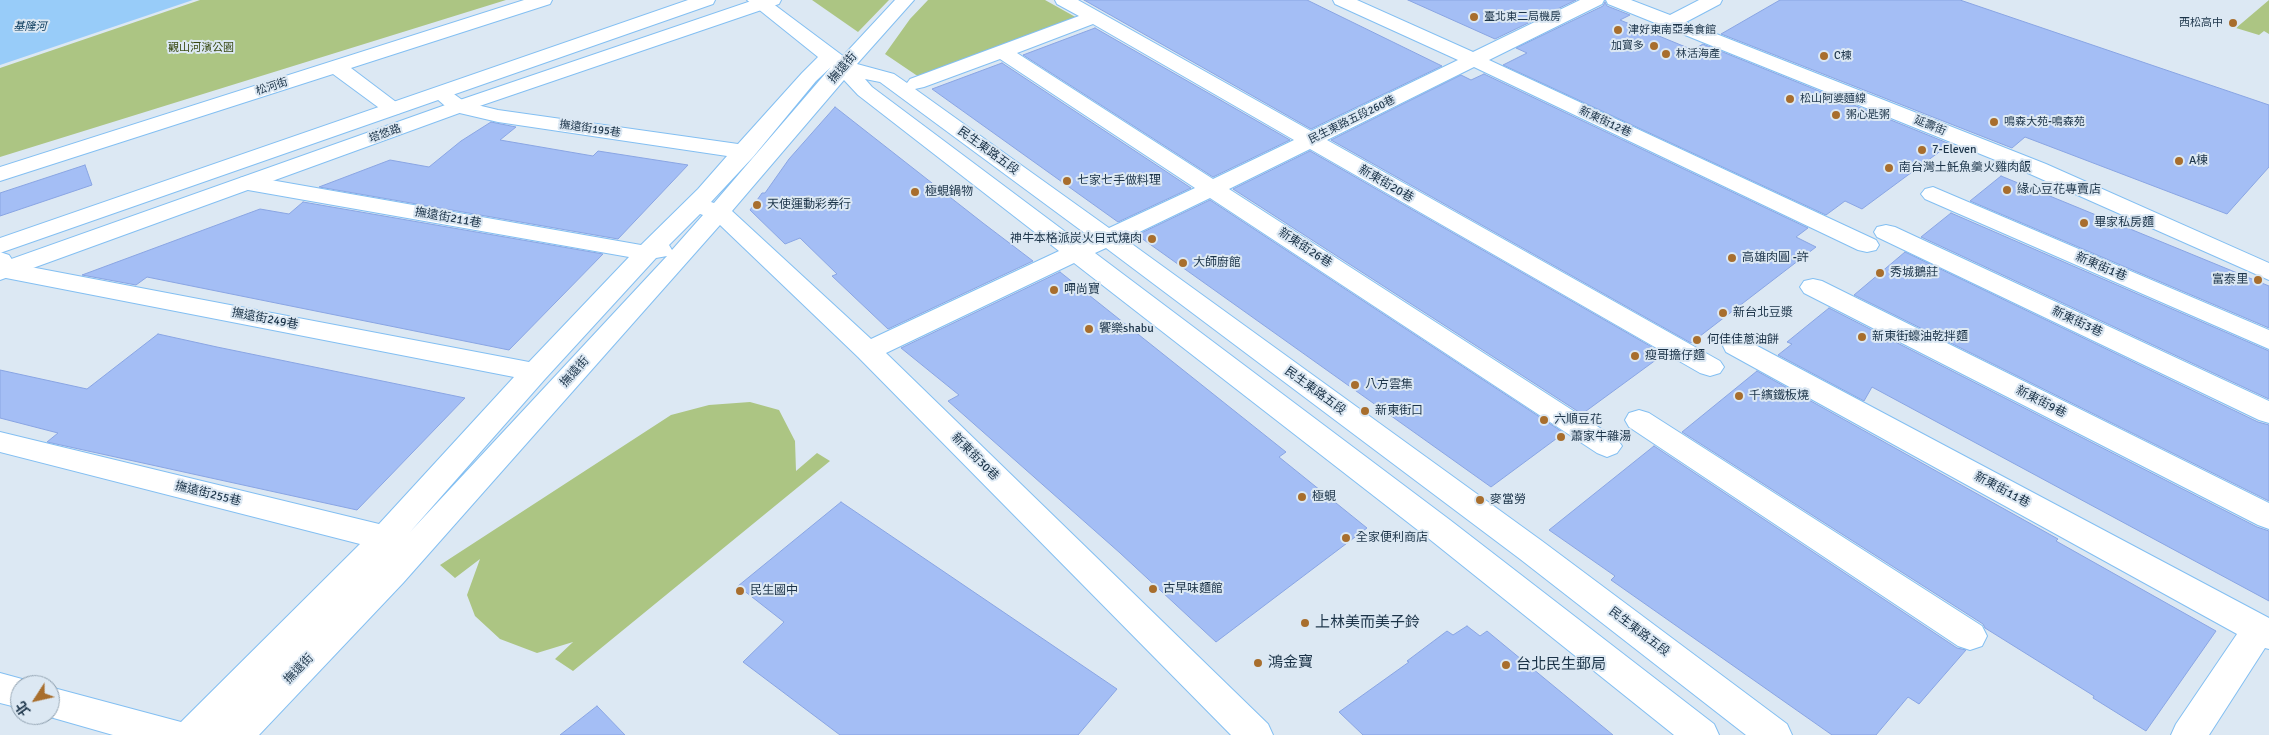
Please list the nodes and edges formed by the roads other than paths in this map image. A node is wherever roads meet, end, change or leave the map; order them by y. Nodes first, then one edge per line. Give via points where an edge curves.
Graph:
1 (543, 0) edge
2 (706, 0) edge
3 (905, 0) edge
4 (1064, 0) edge
5 (1342, 0) edge
6 (1595, 0) edge
7 (1615, 0) edge
8 (1713, 0) edge
9 (763, 1) edge
10 (1094, 17) junction
11 (1671, 22) junction
12 (1002, 52) junction
13 (1474, 60) junction
14 (837, 62) junction
15 (336, 66) junction
16 (917, 83) dead end
17 (440, 93) junction
18 (458, 107) junction
19 (393, 109) junction
20 (1310, 141) junction
21 (745, 152) junction
22 (0, 174) edge
23 (248, 183) junction
24 (1213, 188) junction
25 (1933, 194) dead end
26 (707, 209) junction
27 (1108, 238) junction
28 (1876, 238) joint
29 (694, 241) junction
30 (1078, 252) junction
31 (647, 253) junction
32 (2, 262) edge
33 (2269, 272) edge
34 (1813, 287) dead end
35 (2269, 340) edge
36 (1736, 346) dead end
37 (868, 352) junction
38 (1710, 367) dead end
39 (535, 372) junction
40 (2269, 413) edge
41 (1639, 420) dead end
42 (0, 442) edge
43 (1607, 446) dead end
44 (2269, 517) edge
45 (386, 538) junction
46 (416, 546) junction
47 (2264, 632) edge
48 (1970, 636) dead end
49 (60, 705) edge
50 (1250, 730) edge
51 (172, 735) edge
52 (193, 735) edge
53 (235, 735) edge
54 (1701, 735) edge
55 (1774, 735) edge
56 (2189, 735) edge

1 - 15 street, 松河街
2 - 17 street, 塔悠路
3 - 14 street, 撫遠街
4 - 10 street, 新東街20巷
5 - 13 street, 新東街12巷
6 - 13 street, 民生東路五段260巷
7 - 11 street, 延壽街
8 - 11 street
9 - 14 street, 民生東路五段
9 - 18 street, 塔悠路
10 - 12 street
10 - 20 street, 新東街20巷
11 - 33 street, 延壽街 via 2038,170
12 - 16 street
12 - 24 street, 新東街26巷
13 - 20 street, 民生東路五段260巷
13 - 28 street, 新東街12巷
14 - 21 street, 撫遠街 via 809,77
14 - 26 street, 撫遠街
14 - 27 street, 民生東路五段 via 887,78
14 - 30 street, 民生東路五段 via 865,91
15 - 19 street
15 - 22 street, 松河街
17 - 18 street, 撫遠街195巷
17 - 19 street, 塔悠路
18 - 21 street, 撫遠街195巷 via 498,116
18 - 23 street, 塔悠路
19 - 32 street, 塔悠路
20 - 24 street, 民生東路五段260巷
20 - 38 street, 新東街20巷
21 - 26 street, 撫遠街
23 - 31 street, 撫遠街211巷
23 - 32 street, 塔悠路
24 - 27 street, 民生東路五段260巷
24 - 43 street, 新東街26巷
25 - 35 street, 新東街1巷
26 - 29 street, 撫遠街
26 - 31 street, 撫遠街
26 - 37 street, 新東街30巷
27 - 30 street, 民生東路五段260巷
27 - 55 street, 民生東路五段 via 1531,550
28 - 40 street, 新東街3巷
29 - 31 street
29 - 46 street, 撫遠街
30 - 37 street, 民生東路五段260巷
30 - 54 street, 民生東路五段 via 1499,575
31 - 39 street, 撫遠街
32 - 39 street, 撫遠街249巷
34 - 44 street, 新東街9巷
36 - 47 street, 新東街11巷
37 - 50 street, 新東街30巷
39 - 45 street, 撫遠街
41 - 48 street
42 - 45 street, 撫遠街255巷
45 - 46 street, 撫遠街255巷
45 - 52 street, 撫遠街
46 - 53 street, 撫遠街
47 - 56 street
49 - 51 street

